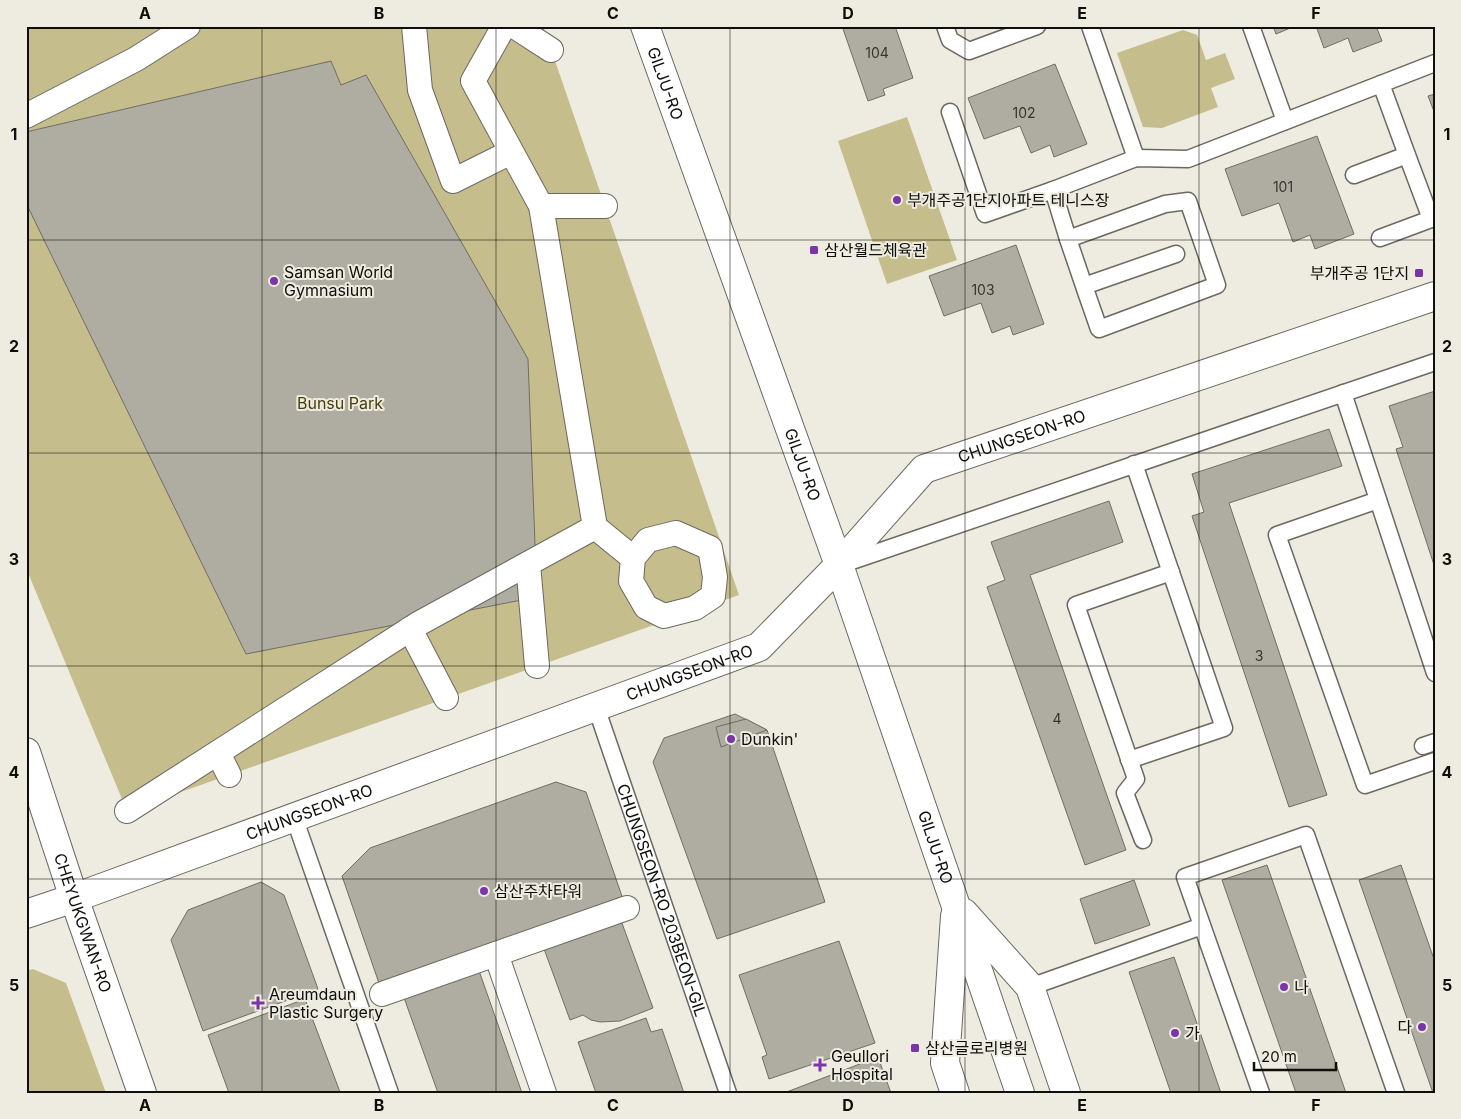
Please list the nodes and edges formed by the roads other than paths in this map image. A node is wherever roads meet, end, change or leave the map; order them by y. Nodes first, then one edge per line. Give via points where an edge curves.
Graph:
1 (188, 26) edge
2 (414, 26) edge
3 (504, 26) edge
4 (514, 26) edge
5 (645, 26) edge
6 (945, 26) edge
7 (1037, 26) edge
8 (1090, 26) edge
9 (1251, 26) edge
10 (551, 50) dead end
11 (1435, 63) edge
12 (1381, 84) junction
13 (950, 112) dead end
14 (26, 116) edge
15 (1285, 121) junction
16 (511, 152) junction
17 (1407, 155) junction
18 (1136, 158) junction
19 (1354, 175) dead end
20 (1053, 190) junction
21 (541, 206) junction
22 (605, 206) dead end
23 (1380, 238) dead end
24 (1068, 239) junction
25 (1176, 254) dead end
26 (1084, 286) junction
27 (1435, 296) edge
28 (1435, 362) edge
29 (1343, 393) junction
30 (1134, 464) junction
31 (1378, 500) junction
32 (596, 527) junction
33 (633, 558) dead end
34 (528, 564) junction
35 (839, 565) junction
36 (1171, 572) junction
37 (410, 629) junction
38 (537, 666) dead end
39 (1435, 673) edge
40 (446, 698) dead end
41 (596, 707) junction
42 (26, 752) edge
43 (218, 753) junction
44 (1129, 760) junction
45 (1435, 761) edge
46 (229, 775) dead end
47 (127, 811) dead end
48 (294, 817) junction
49 (1143, 840) dead end
50 (74, 898) junction
51 (955, 904) junction
52 (627, 908) dead end
53 (26, 914) edge
54 (1202, 926) junction
55 (496, 954) junction
56 (1030, 986) junction
57 (382, 994) dead end
58 (142, 1093) edge
59 (390, 1093) edge
60 (544, 1093) edge
61 (728, 1093) edge
62 (955, 1093) edge
63 (1020, 1093) edge
64 (1066, 1093) edge
65 (1261, 1093) edge
66 (1396, 1093) edge

1 - 14 street via 136,59
2 - 16 street via 420,90 453,181
3 - 16 street via 473,81
4 - 10 street
5 - 35 street, GILJU-RO
6 - 7 lane via 950,40 969,51
8 - 18 lane
9 - 15 lane
11 - 12 lane
12 - 15 lane
12 - 17 lane
13 - 20 lane via 985,214
15 - 18 lane via 1188,159
16 - 21 street
17 - 19 lane
17 - 23 lane via 1431,219
18 - 20 lane
20 - 24 lane
21 - 22 street
21 - 32 street
24 - 26 lane
24 - 26 lane via 1165,204 1188,201 1217,285 1099,329
25 - 26 lane
27 - 35 street, CHUNGSEON-RO via 924,469
28 - 29 lane
29 - 30 lane
29 - 31 lane
30 - 35 lane
30 - 36 lane
31 - 39 lane
31 - 45 lane via 1277,536 1365,785
32 - 33 street
32 - 34 street
34 - 37 street
34 - 38 street
35 - 41 street, CHUNGSEON-RO via 760,648
35 - 51 street, GILJU-RO
36 - 44 lane via 1076,605
36 - 44 lane via 1224,728
37 - 40 street
37 - 43 street
41 - 48 street, CHUNGSEON-RO
41 - 61 lane, CHUNGSEON-RO 203BEON-GIL
42 - 50 street, CHEYUKGWAN-RO
43 - 46 street
43 - 47 street
44 - 49 lane via 1136,779 1125,793
48 - 50 street, CHUNGSEON-RO
48 - 59 lane
50 - 53 street, CHUNGSEON-RO
50 - 58 street, CHEYUKGWAN-RO
51 - 56 street, GILJU-RO
51 - 62 street, GILJU-RO via 945,1062
51 - 63 street, GILJU-RO
52 - 55 street
54 - 56 lane
54 - 65 lane
54 - 66 lane via 1185,877 1306,835
55 - 57 street
55 - 60 street
56 - 64 street, GILJU-RO

